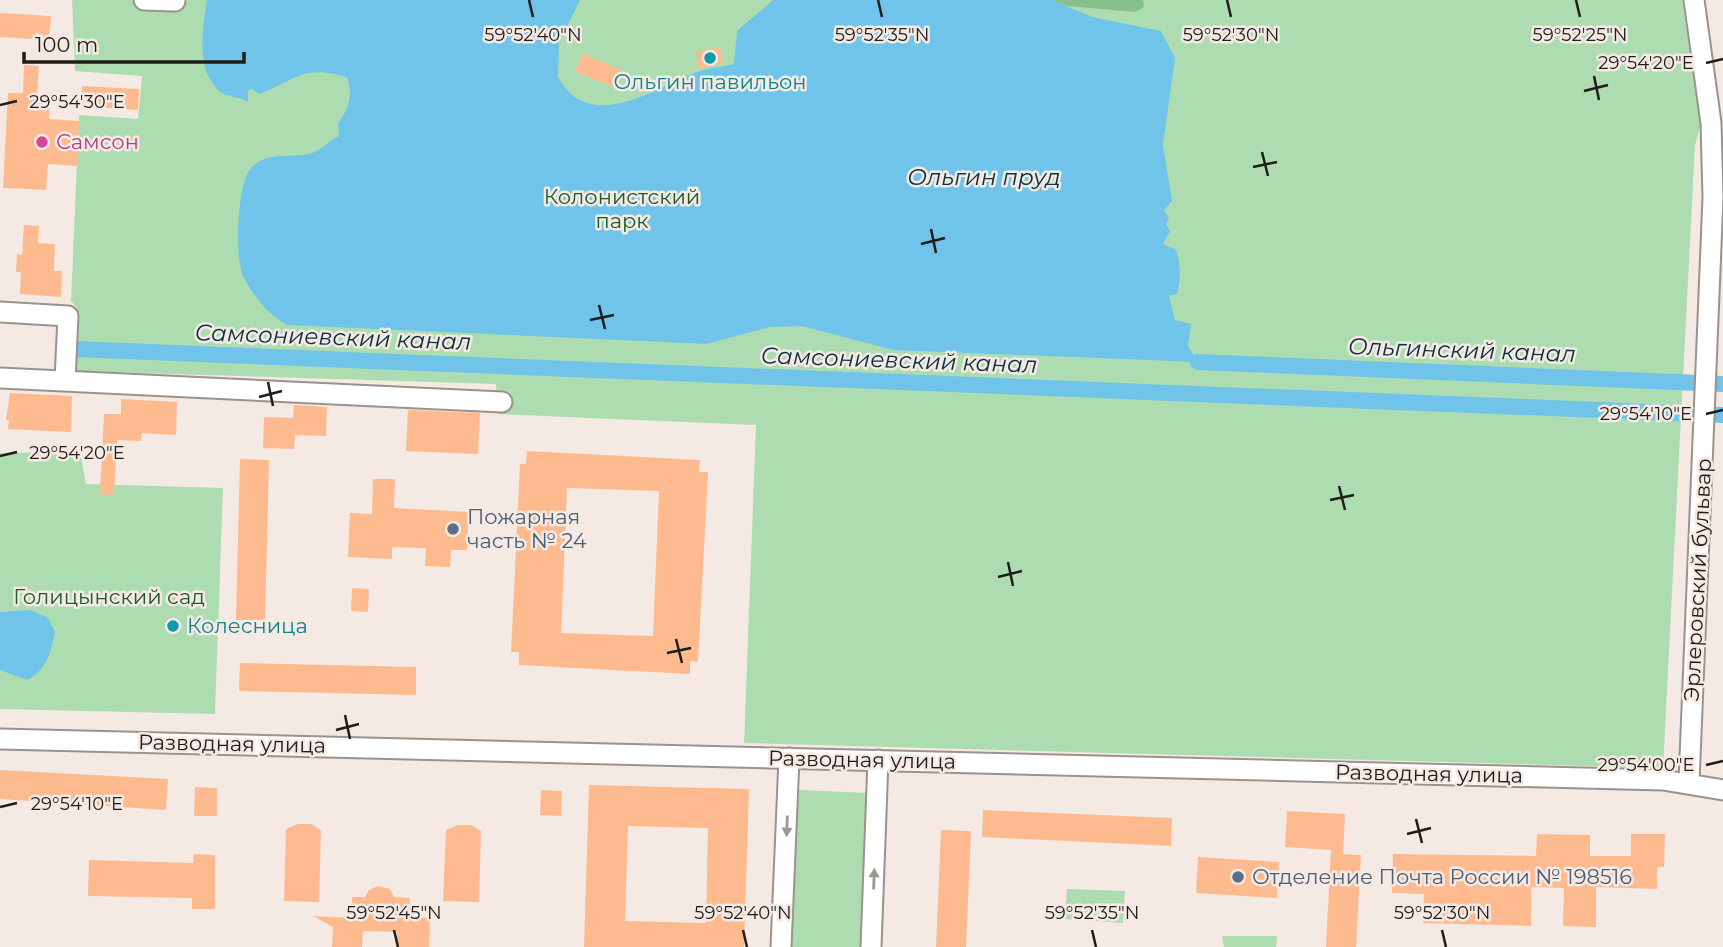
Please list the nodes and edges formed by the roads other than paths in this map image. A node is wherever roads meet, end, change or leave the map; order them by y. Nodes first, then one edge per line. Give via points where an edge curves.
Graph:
1 (144, 0) edge
2 (1694, 0) edge
3 (175, 1) edge
4 (1716, 100) edge
5 (0, 312) edge
6 (0, 377) edge
7 (65, 380) junction
8 (502, 402) dead end
9 (0, 739) edge
10 (789, 758) junction
11 (878, 760) junction
12 (1689, 782) junction
13 (1723, 790) edge
14 (781, 947) edge
15 (871, 947) edge

1 - 3 street
2 - 4 street, Эрлеровский бульвар
4 - 12 street, Эрлеровский бульвар
5 - 7 street via 68,316
6 - 7 street
7 - 8 street
9 - 10 street, Разводная улица
10 - 11 street, Разводная улица
10 -> 14 street
11 - 12 street, Разводная улица
15 -> 11 street
12 - 13 street, Разводная улица

